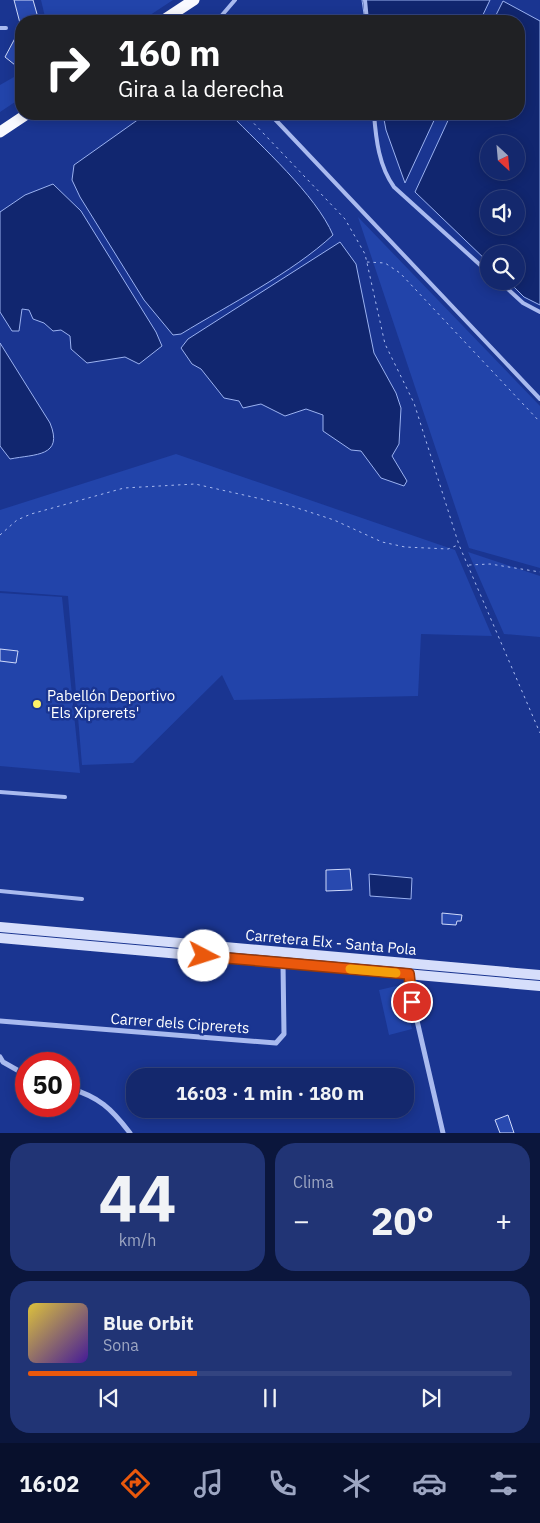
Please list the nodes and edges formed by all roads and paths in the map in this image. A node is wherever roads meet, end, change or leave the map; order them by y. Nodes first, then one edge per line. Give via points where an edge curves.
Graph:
1 (192, 0) edge
2 (235, 0) edge
3 (365, 0) edge
4 (171, 15) edge
5 (222, 15) edge
6 (366, 15) edge
7 (0, 28) edge
8 (6, 28) dead end
9 (17, 120) edge
10 (251, 120) edge
11 (276, 120) edge
12 (375, 120) edge
13 (0, 132) edge
14 (366, 262) junction
15 (480, 264) edge
16 (508, 290) edge
17 (540, 312) edge
18 (540, 399) edge
19 (540, 422) edge
20 (0, 535) edge
21 (458, 545) junction
22 (467, 565) junction
23 (540, 572) edge
24 (540, 733) edge
25 (0, 792) edge
26 (64, 797) dead end
27 (0, 891) edge
28 (82, 898) dead end
29 (0, 927) edge
30 (0, 938) edge
31 (283, 963) junction
32 (409, 974) junction
33 (540, 975) edge
34 (540, 986) edge
35 (0, 1021) edge
36 (0, 1057) edge
37 (15, 1068) edge
38 (80, 1091) edge
39 (130, 1133) edge
40 (443, 1133) edge

1 - 4 highway
2 - 5 lane
3 - 6 lane
7 - 8 lane
9 - 13 highway
10 - 14 path via 345,219 365,254
11 - 18 lane
12 - 15 lane via 384,170 394,187
14 - 19 path via 385,264 400,273
14 - 21 path via 385,344 414,403
16 - 17 lane
20 - 21 path via 17,520 31,514 124,488 195,484 288,505 334,520 382,542 405,547 448,549
21 - 22 path
22 - 23 path via 490,564
22 - 24 path
25 - 26 lane
27 - 28 lane
29 - 33 main road, Carretera Elx - Santa Pola
30 - 31 main road, Carretera Elx - Santa Pola
31 - 32 main road, Carretera Elx - Santa Pola
31 - 35 street, Carrer dels Ciprerets via 284,1034 276,1043
32 - 34 main road, Carretera Elx - Santa Pola
32 - 40 street via 410,995
36 - 37 street
38 - 39 street via 112,1110

